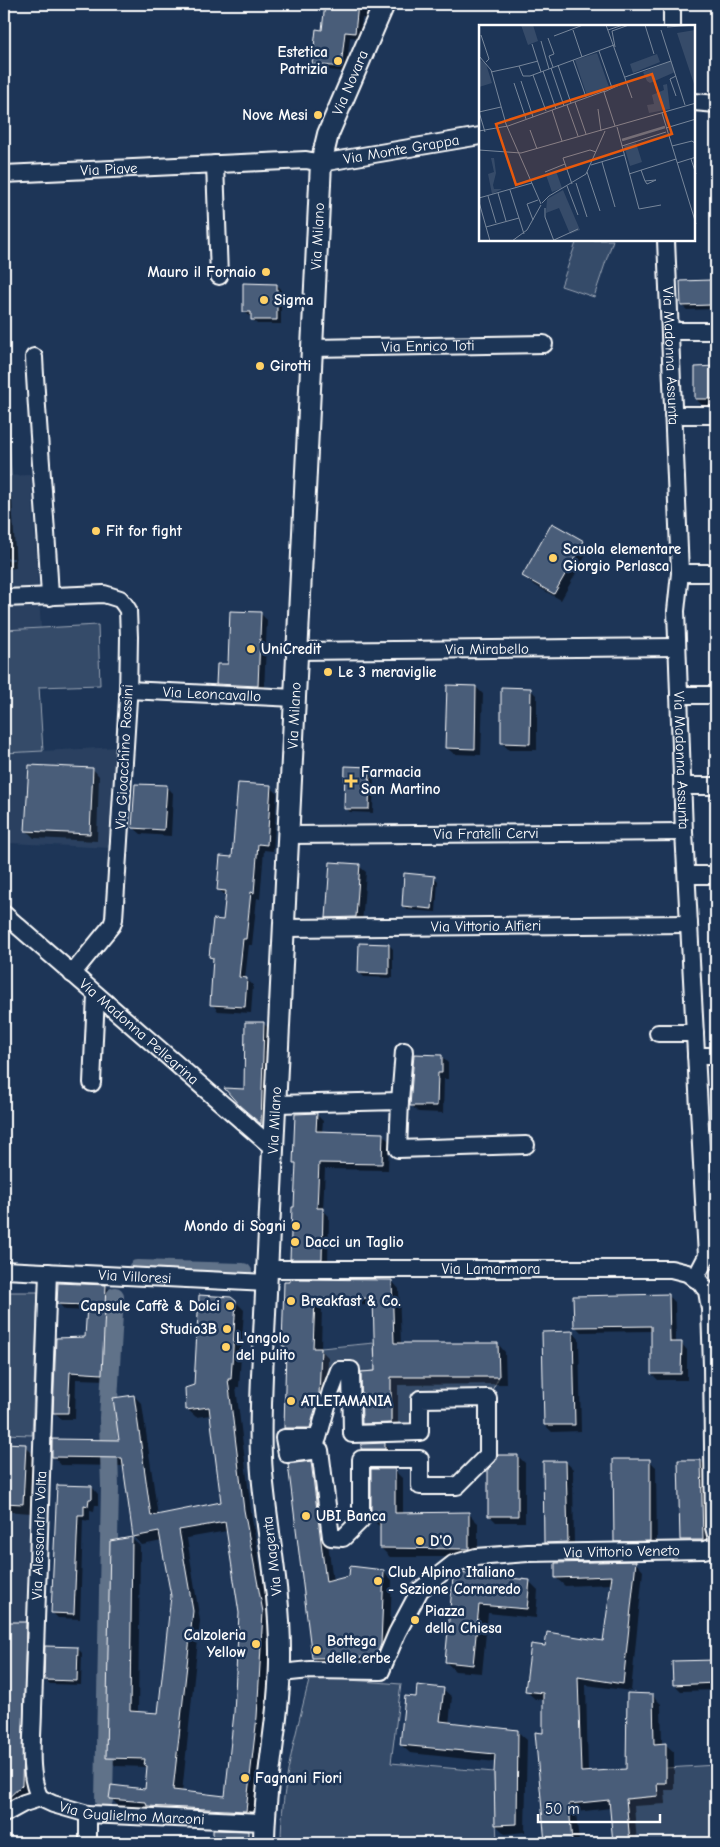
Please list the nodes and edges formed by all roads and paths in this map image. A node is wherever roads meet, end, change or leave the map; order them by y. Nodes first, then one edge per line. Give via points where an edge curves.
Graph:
1 (384, 4) edge
2 (672, 4) edge
3 (672, 25) edge
4 (695, 102) edge
5 (716, 104) edge
6 (479, 136) edge
7 (321, 163) junction
8 (215, 164) junction
9 (4, 174) edge
10 (666, 241) edge
11 (218, 276) dead end
12 (671, 331) junction
13 (716, 331) edge
14 (544, 344) dead end
15 (312, 348) junction
16 (34, 357) dead end
17 (673, 415) junction
18 (716, 415) edge
19 (680, 573) junction
20 (716, 573) edge
21 (50, 597) junction
22 (4, 598) edge
23 (677, 647) junction
24 (297, 651) junction
25 (128, 690) junction
26 (679, 695) junction
27 (716, 695) edge
28 (295, 698) junction
29 (682, 786) junction
30 (716, 786) edge
31 (684, 832) junction
32 (288, 835) junction
33 (687, 875) junction
34 (716, 875) edge
35 (4, 914) edge
36 (689, 924) junction
37 (284, 928) junction
38 (72, 974) junction
39 (96, 995) junction
40 (658, 1033) dead end
41 (695, 1033) junction
42 (404, 1051) dead end
43 (696, 1056) junction
44 (716, 1056) edge
45 (92, 1083) dead end
46 (400, 1101) junction
47 (276, 1104) junction
48 (526, 1146) dead end
49 (273, 1148) junction
50 (4, 1270) edge
51 (48, 1272) junction
52 (266, 1276) junction
53 (696, 1279) junction
54 (714, 1366) edge
55 (420, 1432) joint
56 (716, 1535) edge
57 (716, 1547) edge
58 (281, 1672) junction
59 (40, 1798) junction
60 (4, 1814) edge
61 (88, 1814) junction
62 (264, 1822) junction
63 (88, 1843) edge
64 (264, 1843) edge

1 - 7 main road, Via Novara via 328,134
2 - 3 street
4 - 5 street
6 - 7 street, Via Monte Grappa
7 - 8 street, Via Piave via 306,160
7 - 15 main road, Via Milano
8 - 9 street, Via Piave
8 - 11 street
10 - 12 street, Via Madonna Assunta
12 - 13 street
12 - 17 street, Via Madonna Assunta
14 - 15 street, Via Enrico Toti
15 - 24 main road, Via Milano
16 - 21 street
17 - 18 street
17 - 19 street, Via Madonna Assunta
19 - 20 street
19 - 23 street, Via Madonna Assunta
21 - 22 street, Via Gioacchino Rossini
21 - 25 street, Via Gioacchino Rossini via 104,594 120,599 128,610
23 - 24 street, Via Mirabello
23 - 26 street, Via Madonna Assunta
24 - 28 main road, Via Milano
25 - 28 street, Via Leoncavallo
25 - 38 street, Via Gioacchino Rossini via 114,919
26 - 27 street
26 - 29 street, Via Madonna Assunta
28 - 32 main road, Via Milano
29 - 30 street
29 - 31 street, Via Madonna Assunta
31 - 32 street, Via Fratelli Cervi
31 - 33 street, Via Madonna Assunta
32 - 37 main road, Via Milano
33 - 34 street
33 - 36 street, Via Madonna Assunta
35 - 38 street, Via Madonna Pellegrina
36 - 37 street, Via Vittorio Alfieri
36 - 41 street, Via Madonna Assunta
37 - 47 main road, Via Milano
38 - 39 street, Via Madonna Pellegrina
39 - 45 street
39 - 49 street, Via Madonna Pellegrina
40 - 41 street
41 - 43 street, Via Madonna Assunta
42 - 46 street
43 - 44 street
43 - 53 street, Via Madonna Assunta via 707,1256
46 - 47 street
46 - 48 street via 398,1149
47 - 49 main road, Via Milano
49 - 52 main road, Via Milano
50 - 51 street, Via Villoresi
51 - 52 street, Via Villoresi
51 - 59 street, Via Alessandro Volta via 32,1766 35,1789
52 - 53 street, Via Lamarmora via 671,1269
52 - 58 main road, Via Magenta via 262,1474 278,1612
53 - 54 street, Via Lamarmora via 707,1291
54 - 56 street
55 - 55 street via 352,1434 351,1370 338,1370 318,1438 284,1438 287,1454 320,1450 331,1537 343,1538 362,1520 362,1459 420,1459 420,1486 456,1486 488,1455 488,1398 420,1399
57 - 58 street, Via Vittorio Veneto via 476,1557 453,1564 420,1590 381,1671
58 - 62 main road, Via Magenta
59 - 60 street, Via Guglielmo Marconi
59 - 61 street, Via Guglielmo Marconi
61 - 62 street, Via Guglielmo Marconi
61 - 63 street
62 - 64 main road, Via Magenta

